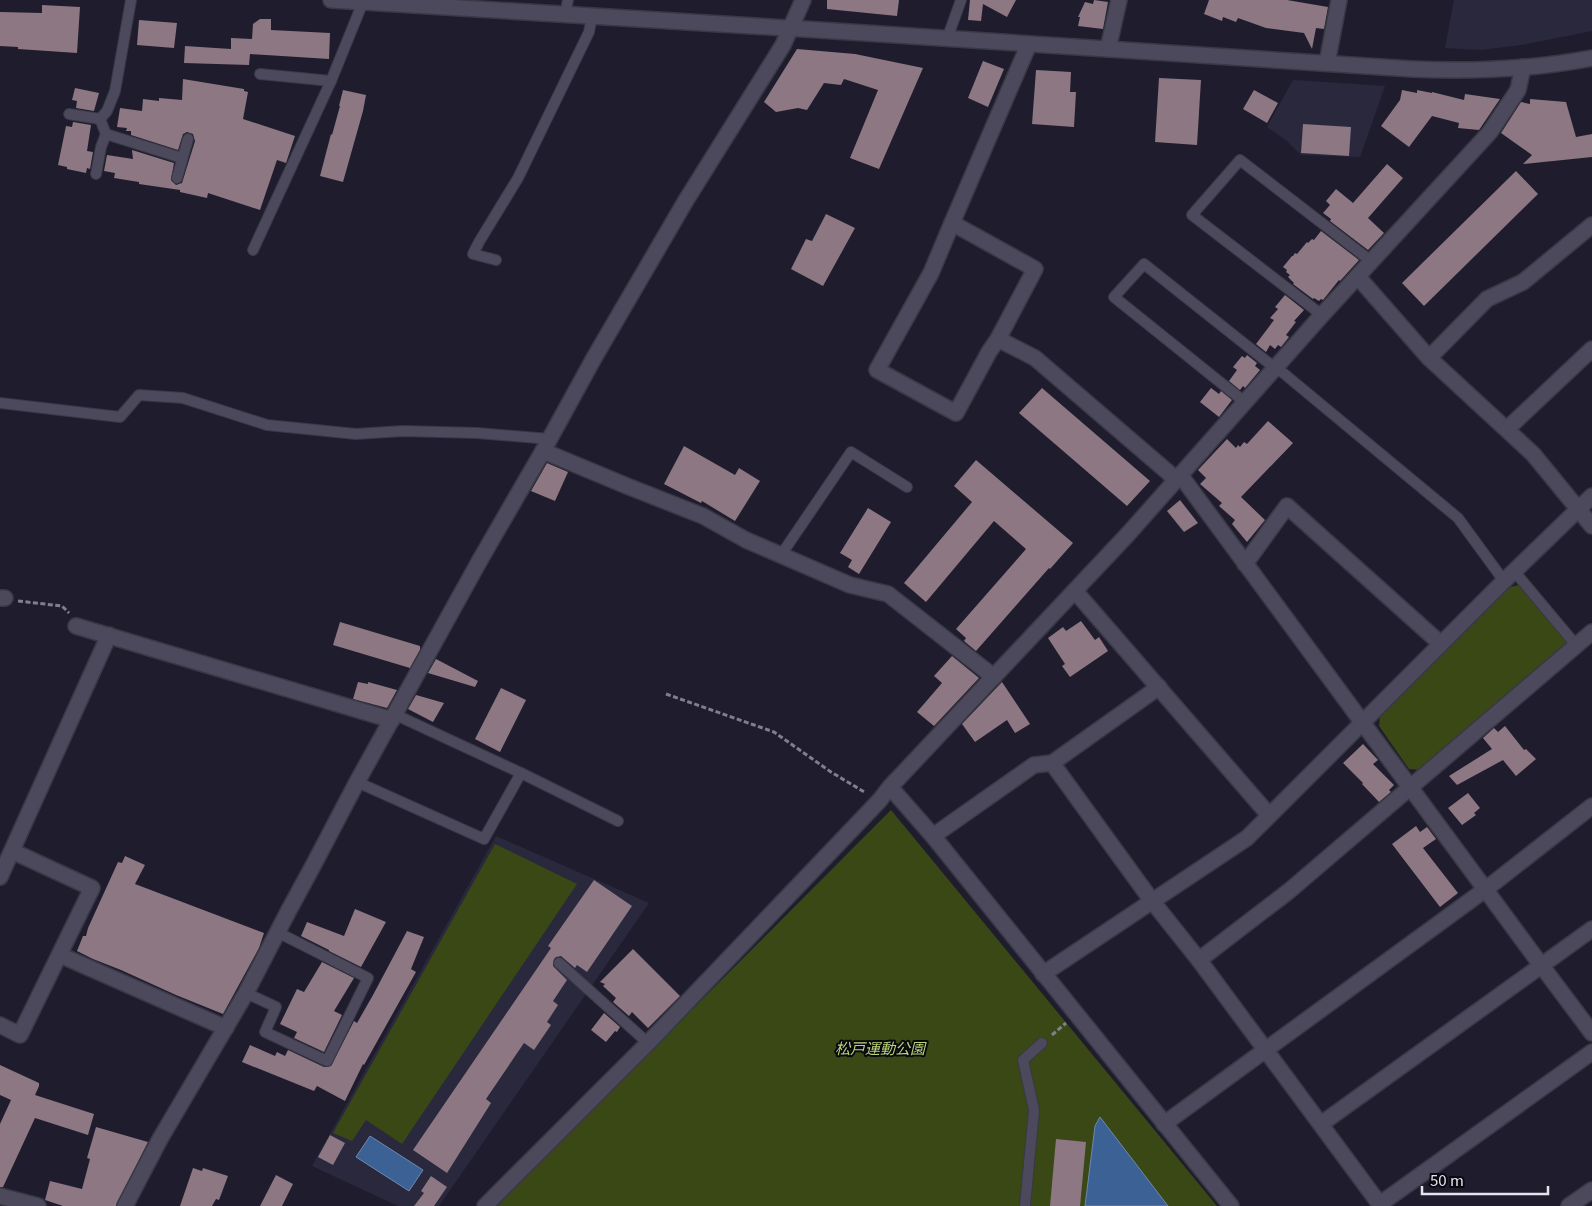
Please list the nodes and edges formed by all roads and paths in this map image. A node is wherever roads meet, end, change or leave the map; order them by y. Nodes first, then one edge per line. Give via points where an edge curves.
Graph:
1 (131, 0) edge
2 (331, 0) edge
3 (347, 0) edge
4 (803, 0) edge
5 (961, 0) edge
6 (1119, 0) edge
7 (1339, 0) edge
8 (363, 2) junction
9 (567, 7) edge
10 (592, 16) junction
11 (792, 29) junction
12 (947, 39) junction
13 (1029, 44) junction
14 (1108, 49) junction
15 (1592, 58) edge
16 (1327, 63) junction
17 (1523, 67) junction
18 (260, 74) dead end
19 (331, 81) junction
20 (68, 114) dead end
21 (100, 119) junction
22 (106, 134) junction
23 (188, 139) dead end
24 (182, 158) junction
25 (96, 174) dead end
26 (177, 178) dead end
27 (952, 223) junction
28 (1592, 225) edge
29 (253, 250) dead end
30 (496, 260) dead end
31 (1371, 262) junction
32 (1358, 277) junction
33 (1322, 315) junction
34 (998, 338) junction
35 (1592, 349) edge
36 (1429, 358) junction
37 (1276, 367) junction
38 (1246, 403) junction
39 (0, 404) edge
40 (1507, 428) junction
41 (546, 445) junction
42 (1179, 478) junction
43 (908, 487) dead end
44 (1592, 496) edge
45 (1579, 509) junction
46 (1592, 526) edge
47 (781, 555) junction
48 (1245, 564) junction
49 (1509, 576) junction
50 (1075, 591) junction
51 (2, 598) edge
52 (76, 626) joint
53 (1592, 632) edge
54 (109, 635) junction
55 (1441, 644) junction
56 (1576, 645) junction
57 (994, 677) junction
58 (1159, 687) junction
59 (666, 694) dead end
60 (393, 717) junction
61 (1363, 722) junction
62 (1052, 763) junction
63 (521, 773) junction
64 (357, 782) junction
65 (890, 787) junction
66 (1410, 787) junction
67 (879, 801) junction
68 (1592, 806) edge
69 (1269, 815) junction
70 (618, 821) dead end
71 (933, 836) junction
72 (12, 850) junction
73 (0, 877) edge
74 (1486, 889) junction
75 (1152, 901) junction
76 (1592, 929) edge
77 (277, 932) junction
78 (60, 955) junction
79 (1199, 960) junction
80 (559, 963) dead end
81 (1541, 965) junction
82 (1043, 974) junction
83 (246, 993) junction
84 (1076, 1015) junction
85 (0, 1025) edge
86 (226, 1028) junction
87 (1592, 1033) edge
88 (648, 1043) junction
89 (1042, 1043) joint
90 (1266, 1051) junction
91 (1592, 1052) edge
92 (1164, 1124) junction
93 (1321, 1124) junction
94 (1592, 1190) edge
95 (0, 1196) edge
96 (1380, 1205) edge
97 (38, 1206) edge
98 (124, 1206) edge
99 (485, 1206) edge
100 (1025, 1206) edge
101 (1231, 1206) edge
102 (1569, 1206) edge

1 - 21 lane via 115,91
2 - 3 street
3 - 8 street
4 - 11 street
5 - 12 lane
6 - 14 street
7 - 16 street
8 - 9 street
8 - 19 lane
9 - 10 street
10 - 11 street
10 - 30 lane via 589,32 518,178 473,254
11 - 12 street
11 - 41 street via 670,228
12 - 13 street
13 - 14 street
13 - 27 street
14 - 16 street
15 - 17 street
16 - 17 street via 1451,71
17 - 31 street via 1518,90 1490,132
18 - 19 lane
19 - 29 lane
20 - 21 lane
21 - 22 lane
22 - 24 lane
22 - 25 lane
23 - 24 lane
24 - 26 lane
27 - 34 street via 1035,269
27 - 34 street via 931,273 877,370 956,413
28 - 36 street via 1523,282 1488,299
31 - 32 street
31 - 33 lane via 1240,160 1192,215
32 - 33 street
32 - 36 street
33 - 37 street
34 - 42 street via 1035,358
35 - 40 street
36 - 40 street
37 - 38 street
37 - 38 lane via 1144,264 1114,297
37 - 49 lane via 1458,518
38 - 42 street
39 - 41 lane via 120,417 139,395 183,398 267,425 356,434 403,431 477,433
40 - 45 street
41 - 47 street
41 - 60 street
42 - 48 street
42 - 50 street
43 - 47 lane via 850,452
44 - 45 street
45 - 46 street
45 - 49 street
47 - 57 street via 850,584 888,594
48 - 55 street via 1287,506
48 - 61 street
49 - 55 street
49 - 56 lane
50 - 57 street
50 - 58 street
51 - 52 path via 62,606 76,620
52 - 54 street
53 - 56 street
54 - 60 street
54 - 72 street
55 - 61 street
56 - 66 street
57 - 65 street
58 - 62 street
58 - 69 street
59 - 67 path via 774,732
60 - 63 lane
60 - 64 street
61 - 66 street
61 - 69 street
62 - 71 street via 1034,765
62 - 75 street
63 - 64 lane via 484,839
63 - 70 lane
64 - 77 street
65 - 67 street
65 - 71 street
66 - 74 street
66 - 79 street via 1289,891
67 - 88 street
68 - 74 street
69 - 75 street via 1247,838
71 - 82 street
72 - 73 street
72 - 78 street via 92,888
74 - 81 street
74 - 90 street
75 - 79 street
75 - 82 street
76 - 81 street
77 - 83 street
77 - 83 lane via 368,978 327,1062 265,1032 276,1008
78 - 85 street via 20,1034
78 - 86 street
79 - 90 street
80 - 88 lane
81 - 87 street
81 - 93 street
82 - 84 street
83 - 86 street
84 - 89 path
84 - 92 street
86 - 98 street
88 - 99 street
89 - 100 lane via 1023,1060 1034,1110
90 - 92 street
90 - 93 street
91 - 96 street
92 - 101 street
93 - 96 street
94 - 102 street
95 - 97 street

